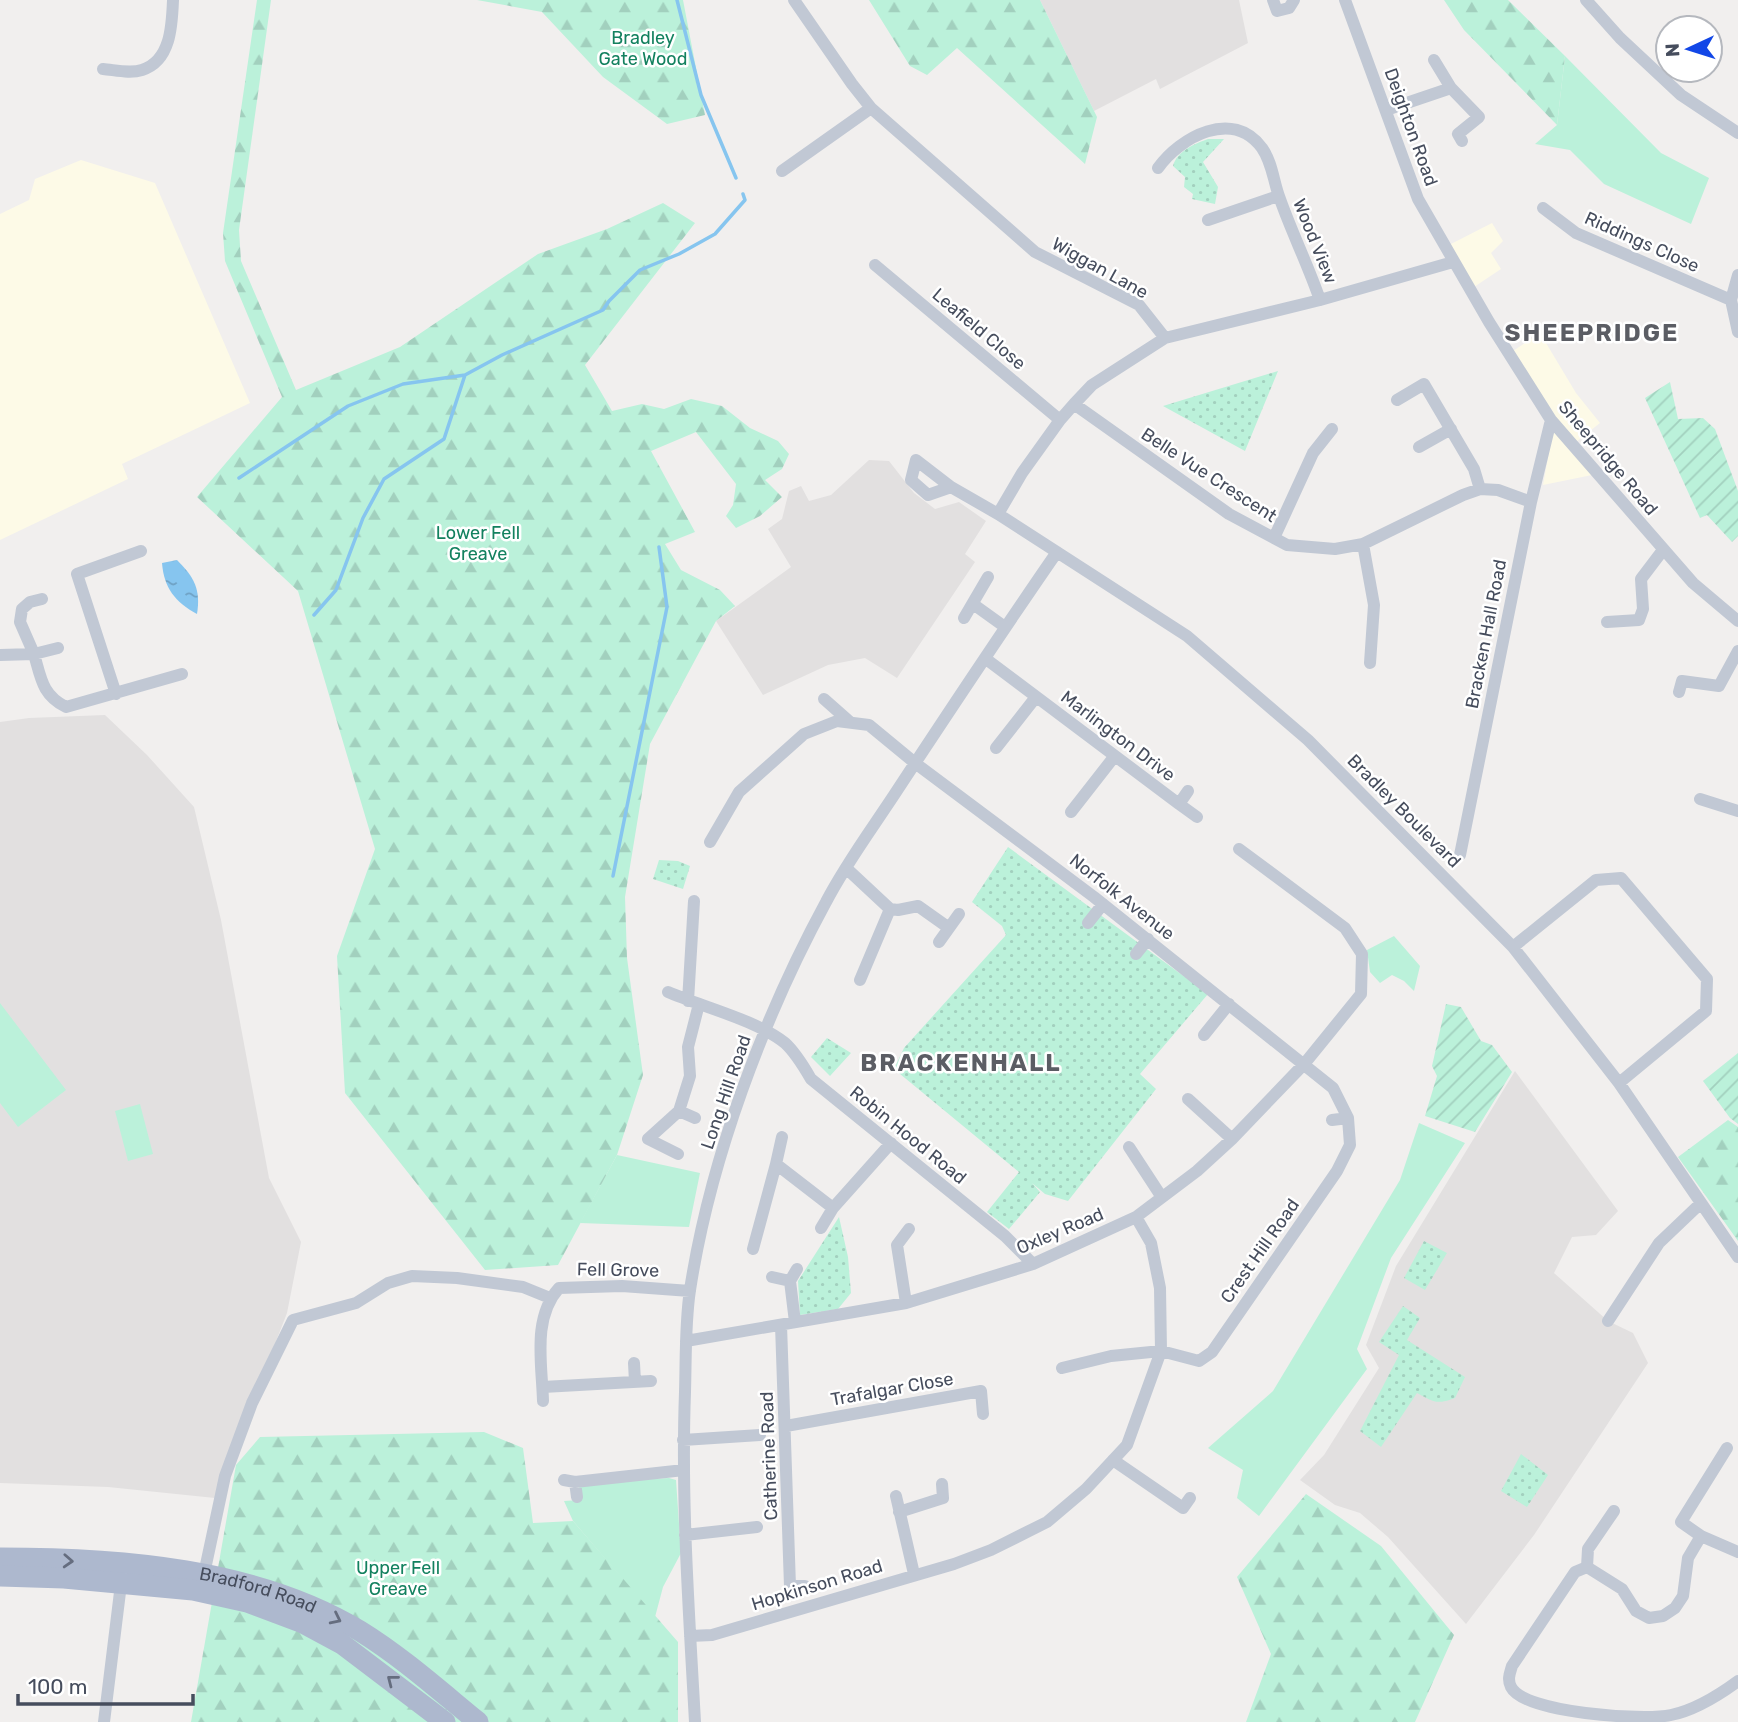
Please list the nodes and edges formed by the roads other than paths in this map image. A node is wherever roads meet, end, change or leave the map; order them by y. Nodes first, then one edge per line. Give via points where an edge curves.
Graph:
1 (173, 0) edge
2 (794, 0) edge
3 (1273, 0) edge
4 (1294, 0) edge
5 (1346, 0) edge
6 (1586, 0) edge
7 (1434, 60) dead end
8 (103, 69) dead end
9 (1451, 88) junction
10 (871, 108) junction
11 (1386, 110) junction
12 (1738, 133) edge
13 (1462, 141) dead end
14 (1158, 169) dead end
15 (782, 171) dead end
16 (1278, 196) junction
17 (1543, 208) dead end
18 (1208, 219) dead end
19 (1454, 261) junction
20 (875, 265) dead end
21 (1738, 275) edge
22 (1320, 300) junction
23 (1731, 300) junction
24 (1738, 332) edge
25 (1165, 338) junction
26 (1397, 400) dead end
27 (1074, 404) junction
28 (1060, 420) junction
29 (1551, 420) junction
30 (1332, 429) dead end
31 (1451, 429) junction
32 (1419, 447) dead end
33 (951, 487) dead end
34 (1480, 489) junction
35 (1531, 502) junction
36 (998, 513) junction
37 (1273, 538) junction
38 (1363, 544) junction
39 (1663, 550) junction
40 (141, 551) dead end
41 (1057, 552) junction
42 (988, 577) dead end
43 (41, 599) dead end
44 (973, 604) junction
45 (964, 618) dead end
46 (1738, 621) edge
47 (1607, 622) dead end
48 (1005, 627) junction
49 (58, 648) dead end
50 (1738, 651) edge
51 (34, 654) junction
52 (0, 655) edge
53 (986, 659) junction
54 (1370, 663) dead end
55 (182, 674) dead end
56 (1682, 681) dead end
57 (116, 694) junction
58 (1036, 697) junction
59 (824, 699) dead end
60 (850, 723) junction
61 (996, 748) dead end
62 (1114, 757) junction
63 (915, 763) junction
64 (1188, 791) dead end
65 (1700, 799) dead end
66 (1179, 804) junction
67 (1738, 811) edge
68 (1071, 812) dead end
69 (1197, 817) dead end
70 (710, 842) dead end
71 (1239, 849) dead end
72 (1460, 855) dead end
73 (846, 868) junction
74 (694, 901) dead end
75 (1103, 904) junction
76 (890, 909) junction
77 (959, 914) dead end
78 (1088, 923) dead end
79 (949, 928) junction
80 (1148, 939) junction
81 (939, 942) dead end
82 (1513, 947) junction
83 (1136, 954) dead end
84 (860, 980) dead end
85 (668, 992) dead end
86 (693, 1003) junction
87 (1229, 1004) junction
88 (766, 1030) junction
89 (1204, 1035) dead end
90 (1305, 1063) junction
91 (1619, 1083) junction
92 (1188, 1099) dead end
93 (679, 1111) junction
94 (695, 1118) dead end
95 (1348, 1118) junction
96 (1332, 1120) dead end
97 (782, 1138) dead end
98 (1233, 1139) junction
99 (891, 1143) junction
100 (1129, 1147) dead end
101 (678, 1154) dead end
102 (776, 1164) junction
103 (1161, 1196) junction
104 (1701, 1203) junction
105 (833, 1208) junction
106 (1136, 1217) junction
107 (821, 1228) dead end
108 (909, 1229) dead end
109 (753, 1249) dead end
110 (1738, 1257) edge
111 (1032, 1264) junction
112 (797, 1269) dead end
113 (772, 1277) dead end
114 (790, 1281) junction
115 (690, 1291) junction
116 (550, 1298) junction
117 (906, 1303) junction
118 (1608, 1321) dead end
119 (794, 1322) junction
120 (780, 1325) junction
121 (686, 1341) junction
122 (1161, 1352) junction
123 (634, 1363) dead end
124 (1062, 1368) dead end
125 (651, 1381) dead end
126 (635, 1382) junction
127 (543, 1387) junction
128 (543, 1401) dead end
129 (983, 1415) dead end
130 (786, 1426) junction
131 (760, 1435) dead end
132 (683, 1440) junction
133 (1727, 1448) dead end
134 (1114, 1460) junction
135 (684, 1470) junction
136 (942, 1484) dead end
137 (896, 1496) dead end
138 (577, 1497) dead end
139 (1183, 1508) dead end
140 (1614, 1511) dead end
141 (899, 1512) junction
142 (757, 1527) dead end
143 (685, 1535) junction
144 (1701, 1536) junction
145 (1738, 1552) edge
146 (0, 1558) edge
147 (1587, 1567) junction
148 (204, 1574) junction
149 (914, 1574) junction
150 (0, 1576) edge
151 (121, 1584) junction
152 (790, 1586) junction
153 (805, 1586) dead end
154 (792, 1610) junction
155 (691, 1636) junction
156 (1738, 1681) edge
157 (104, 1722) edge
158 (446, 1722) edge
159 (478, 1722) edge
160 (695, 1722) edge

1 - 8 street via 168,44 157,58 143,70
2 - 10 street, Wiggan Lane
3 - 4 street via 1277,11 1289,8
5 - 11 street, Deighton Road
6 - 12 street via 1681,95
7 - 9 street
9 - 11 street
9 - 13 street via 1482,121 1458,134
10 - 15 street
10 - 25 street, Wiggan Lane via 1035,253 1139,305
11 - 19 street, Deighton Road via 1419,199
14 - 16 street, Wood View via 1169,152 1192,136 1239,130 1260,145 1270,162
16 - 18 street, Wood View
16 - 22 street, Wood View
17 - 23 street, Riddings Close via 1576,233
19 - 22 street
19 - 29 street, Sheepridge Road
20 - 28 street, Leafield Close
21 - 23 street
22 - 25 street
23 - 24 street
25 - 27 street via 1093,385
26 - 31 street via 1424,384
27 - 28 street
27 - 37 street, Belle Vue Crescent via 1228,514
28 - 36 street
29 - 35 street, Bracken Hall Road
29 - 39 street, Sheepridge Road
30 - 37 street via 1313,453
31 - 32 street
31 - 34 street
33 - 36 street, Bradley Boulevard
34 - 35 street
34 - 38 street, Belle Vue Crescent
35 - 72 street, Bracken Hall Road
36 - 41 street, Bradley Boulevard
37 - 38 street, Belle Vue Crescent via 1287,545 1335,549
38 - 54 street via 1374,605
39 - 46 street, Sheepridge Road
39 - 47 street via 1641,579 1639,620
40 - 57 street via 77,574
41 - 48 street, Long Hill Road
41 - 82 street, Bradley Boulevard via 1187,636 1262,700 1308,740
42 - 44 street
43 - 51 street via 22,609 20,622
44 - 45 street
44 - 48 street
48 - 53 street, Long Hill Road
49 - 51 street
50 - 56 street via 1719,686
51 - 52 street
51 - 57 street via 51,699 66,707
53 - 58 street, Marlington Drive
53 - 63 street, Long Hill Road
55 - 57 street
58 - 61 street, Marlington Drive
58 - 62 street, Marlington Drive
59 - 60 street
60 - 63 street, Norfolk Avenue via 869,725
60 - 70 street via 837,721 804,734 739,792
62 - 66 street, Marlington Drive
62 - 68 street
63 - 73 street, Long Hill Road
63 - 75 street, Norfolk Avenue
64 - 66 street, Marlington Drive
65 - 67 street
66 - 69 street, Marlington Drive
71 - 90 street, Oxley Road via 1345,928 1362,954 1361,994
73 - 76 street
73 - 88 street, Long Hill Road via 826,900
74 - 86 street
75 - 78 street
75 - 80 street, Norfolk Avenue
76 - 79 street via 918,906
76 - 84 street
77 - 79 street
79 - 81 street
80 - 83 street
80 - 87 street, Norfolk Avenue
82 - 91 street, Bradley Boulevard
82 - 91 street via 1596,880 1622,878 1707,979 1706,1011
85 - 86 street, Robin Hood Road
86 - 88 street, Robin Hood Road
86 - 93 street via 690,1076
87 - 89 street via 1208,1021
87 - 90 street, Norfolk Avenue
88 - 99 street, Robin Hood Road via 786,1044 811,1079
88 - 115 street, Long Hill Road via 732,1122
90 - 95 street, Crest Hill Road via 1333,1088
90 - 98 street, Oxley Road
91 - 104 street, Bradley Boulevard
92 - 98 street
93 - 94 street
93 - 101 street via 648,1139
95 - 96 street
95 - 122 street, Crest Hill Road via 1350,1145 1337,1171 1212,1352 1199,1361
97 - 102 street
98 - 103 street, Oxley Road
99 - 105 street
99 - 111 street, Robin Hood Road via 1005,1236
100 - 103 street
102 - 105 street
102 - 109 street
103 - 106 street, Oxley Road
104 - 110 street, Bradley Boulevard
104 - 118 street via 1659,1243
105 - 107 street
106 - 111 street, Oxley Road
106 - 122 street, Hopkinson Road via 1152,1243 1160,1288
108 - 117 street via 897,1245
111 - 117 street, Oxley Road
112 - 114 street
113 - 114 street
114 - 119 street
115 - 116 street, Fell Grove via 565,1287
115 - 121 street, Long Hill Road
116 - 127 street via 541,1334
116 - 148 street via 523,1287 412,1276 388,1283 356,1303 293,1320 251,1403 225,1476
117 - 119 street, Oxley Road
119 - 120 street, Oxley Road
120 - 121 street, Oxley Road
120 - 130 street, Catherine Road
121 - 132 street, Long Hill Road
122 - 124 street, Crest Hill Road via 1074,1359
122 - 134 street, Hopkinson Road via 1127,1445
123 - 126 street
125 - 126 street
126 - 127 street
127 - 128 street
129 - 130 street, Trafalgar Close via 981,1391
130 - 152 street, Catherine Road
131 - 132 street
132 - 135 street, Long Hill Road
133 - 144 street via 1681,1522
134 - 139 street
134 - 149 street, Hopkinson Road via 1047,1522 991,1550 952,1557
135 - 138 street via 569,1481
135 - 143 street, Long Hill Road
136 - 141 street via 943,1498
137 - 141 street
140 - 147 street via 1588,1549
141 - 149 street
142 - 143 street via 744,1535
143 - 155 street, Long Hill Road
144 - 145 street
144 - 147 street via 1688,1558 1683,1595 1675,1608 1662,1616 1649,1618 1636,1611 1622,1589
146 -> 148 main road, Bradford Road
147 - 156 street via 1575,1572 1512,1666 1508,1676 1511,1688 1520,1695 1581,1713 1631,1718 1672,1715 1704,1703
148 -> 159 main road, Bradford Road via 259,1587 360,1631
149 - 154 street, Hopkinson Road
150 - 151 main road, Bradford Road
151 - 157 street
158 -> 151 main road, Bradford Road via 352,1650 303,1623 247,1602 193,1590
152 - 153 street
152 - 154 street, Catherine Road
154 - 155 street, Hopkinson Road via 712,1635
155 - 160 street, Long Hill Road

